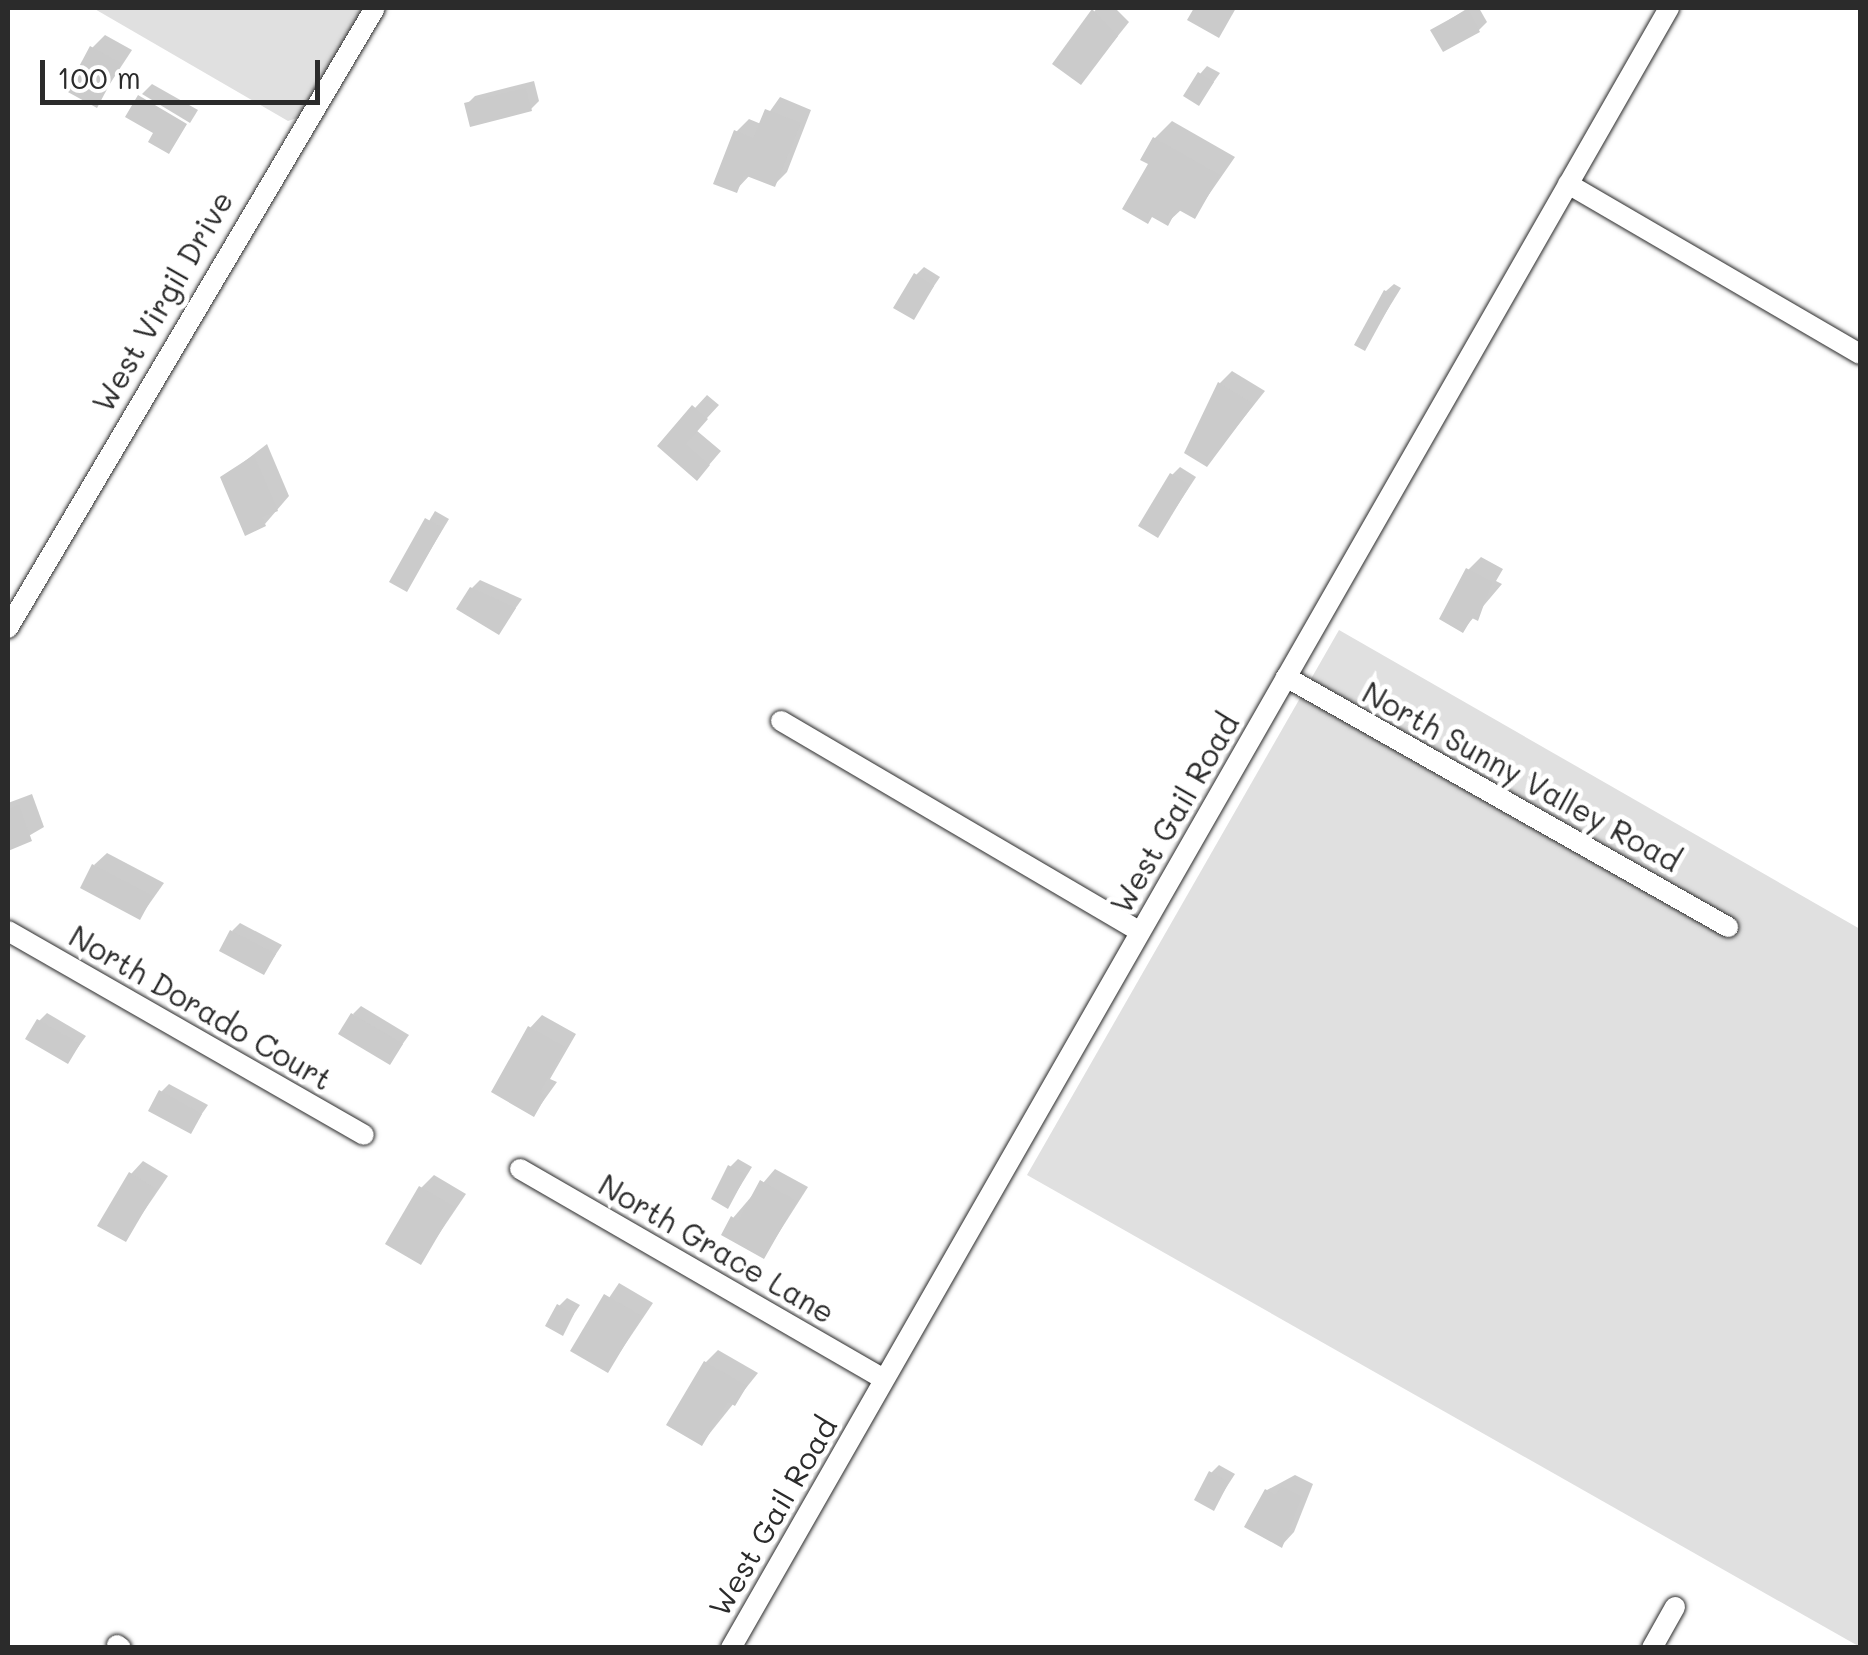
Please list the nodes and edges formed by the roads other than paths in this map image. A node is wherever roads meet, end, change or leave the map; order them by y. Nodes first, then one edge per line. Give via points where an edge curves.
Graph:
1 (375, 8) edge
2 (1669, 8) edge
3 (1568, 184) junction
4 (1860, 354) edge
5 (8, 628) edge
6 (1286, 678) junction
7 (781, 721) dead end
8 (1728, 927) dead end
9 (8, 932) edge
10 (1140, 932) junction
11 (364, 1136) dead end
12 (520, 1169) dead end
13 (884, 1379) junction
14 (1675, 1607) dead end
15 (731, 1648) edge
16 (1652, 1648) edge

1 - 5 street, West Virgil Drive via 220,259
2 - 3 street, West Gail Road
3 - 4 street
3 - 6 street, West Gail Road
6 - 8 street, North Sunny Valley Road
6 - 10 street, West Gail Road
7 - 10 street
9 - 11 street, North Dorado Court
10 - 13 street, West Gail Road
12 - 13 street, North Grace Lane
13 - 15 street, West Gail Road
14 - 16 street

